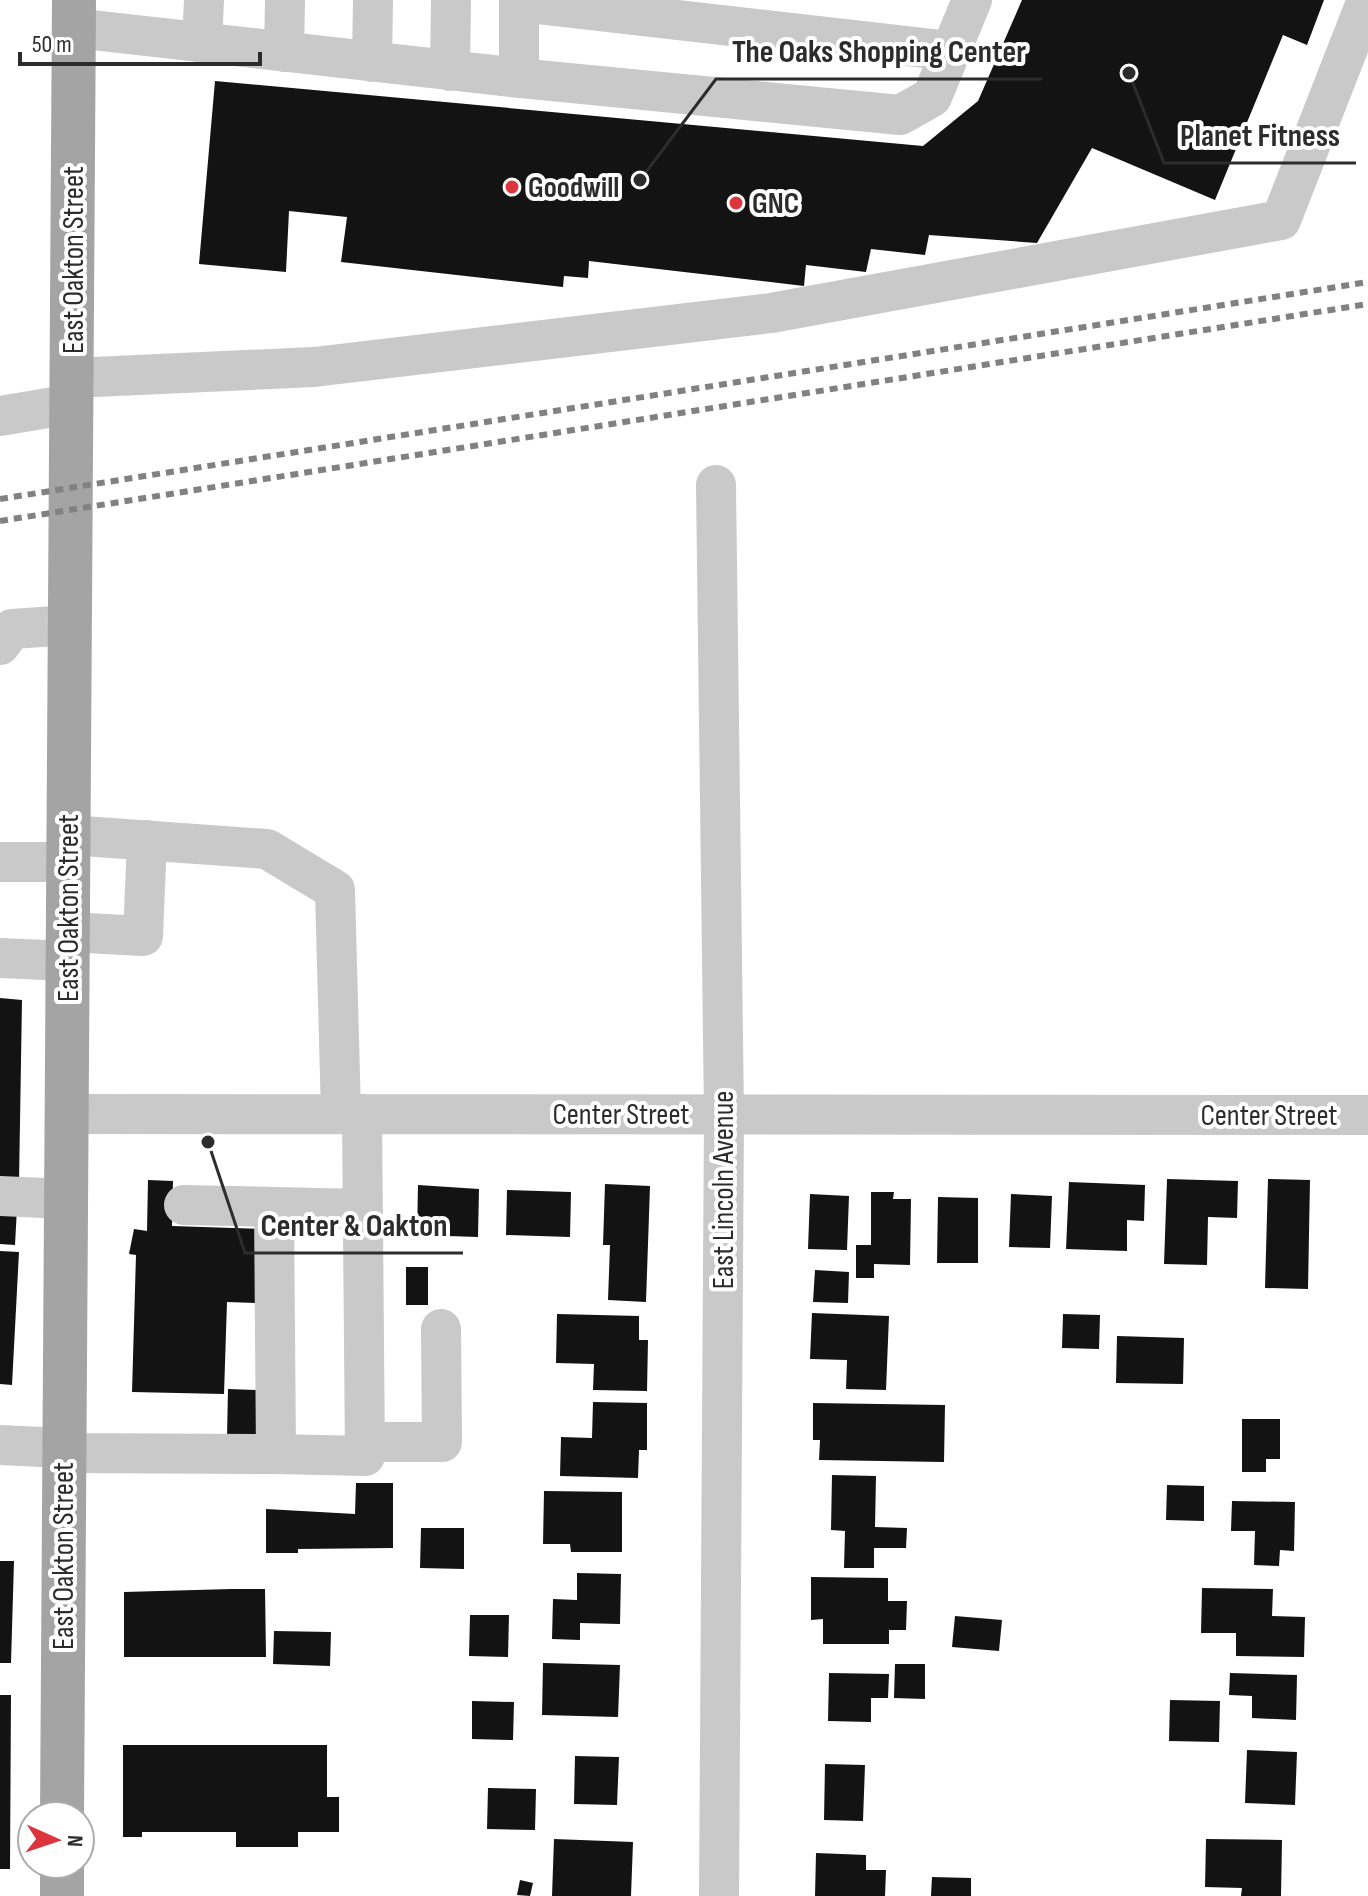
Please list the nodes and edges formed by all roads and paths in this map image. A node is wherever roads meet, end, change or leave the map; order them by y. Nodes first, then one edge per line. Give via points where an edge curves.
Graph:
1 (204, 0) edge
2 (285, 0) edge
3 (373, 0) edge
4 (451, 0) edge
5 (972, 0) edge
6 (1367, 0) edge
7 (519, 1) edge
8 (74, 14) edge
9 (202, 43) junction
10 (951, 51) junction
11 (284, 52) junction
12 (372, 62) junction
13 (450, 71) junction
14 (519, 78) junction
15 (72, 391) junction
16 (0, 416) edge
17 (716, 485) dead end
18 (70, 625) junction
19 (0, 645) edge
20 (147, 840) junction
21 (69, 849) junction
22 (0, 862) edge
23 (68, 946) junction
24 (0, 958) edge
25 (67, 1114) junction
26 (351, 1114) junction
27 (724, 1115) junction
28 (1368, 1115) edge
29 (0, 1196) edge
30 (66, 1199) junction
31 (184, 1205) dead end
32 (274, 1207) junction
33 (363, 1209) junction
34 (441, 1329) dead end
35 (365, 1442) junction
36 (0, 1445) edge
37 (63, 1450) junction
38 (276, 1454) junction
39 (62, 1800) edge
40 (719, 1896) edge

1 - 9 street
2 - 11 street
3 - 12 street
4 - 13 street
5 - 10 street
6 - 15 street via 1281,220 771,313
7 - 10 street
7 - 14 street
8 - 9 street
8 - 15 main road, East Oakton Street
9 - 11 street
10 - 14 street via 932,97 900,115
11 - 12 street
12 - 13 street
13 - 14 street
15 - 16 street
15 - 18 main road, East Oakton Street
17 - 27 street, East Lincoln Avenue
18 - 19 street via 12,629
18 - 21 main road, East Oakton Street
20 - 21 street
20 - 23 street via 143,936
20 - 26 street via 267,849 335,890
21 - 22 street
21 - 23 main road, East Oakton Street
23 - 24 street
23 - 25 main road, East Oakton Street
25 - 26 street, Center Street
25 - 30 main road, East Oakton Street
26 - 27 street, Center Street
26 - 33 street
27 - 28 street, Center Street
27 - 40 street, East Lincoln Avenue
29 - 30 street
30 - 37 main road, East Oakton Street
31 - 32 street
32 - 33 street
32 - 38 street
33 - 35 street
34 - 35 street via 442,1442
35 - 38 street via 365,1456
36 - 37 street
37 - 38 street
37 - 39 main road, East Oakton Street

